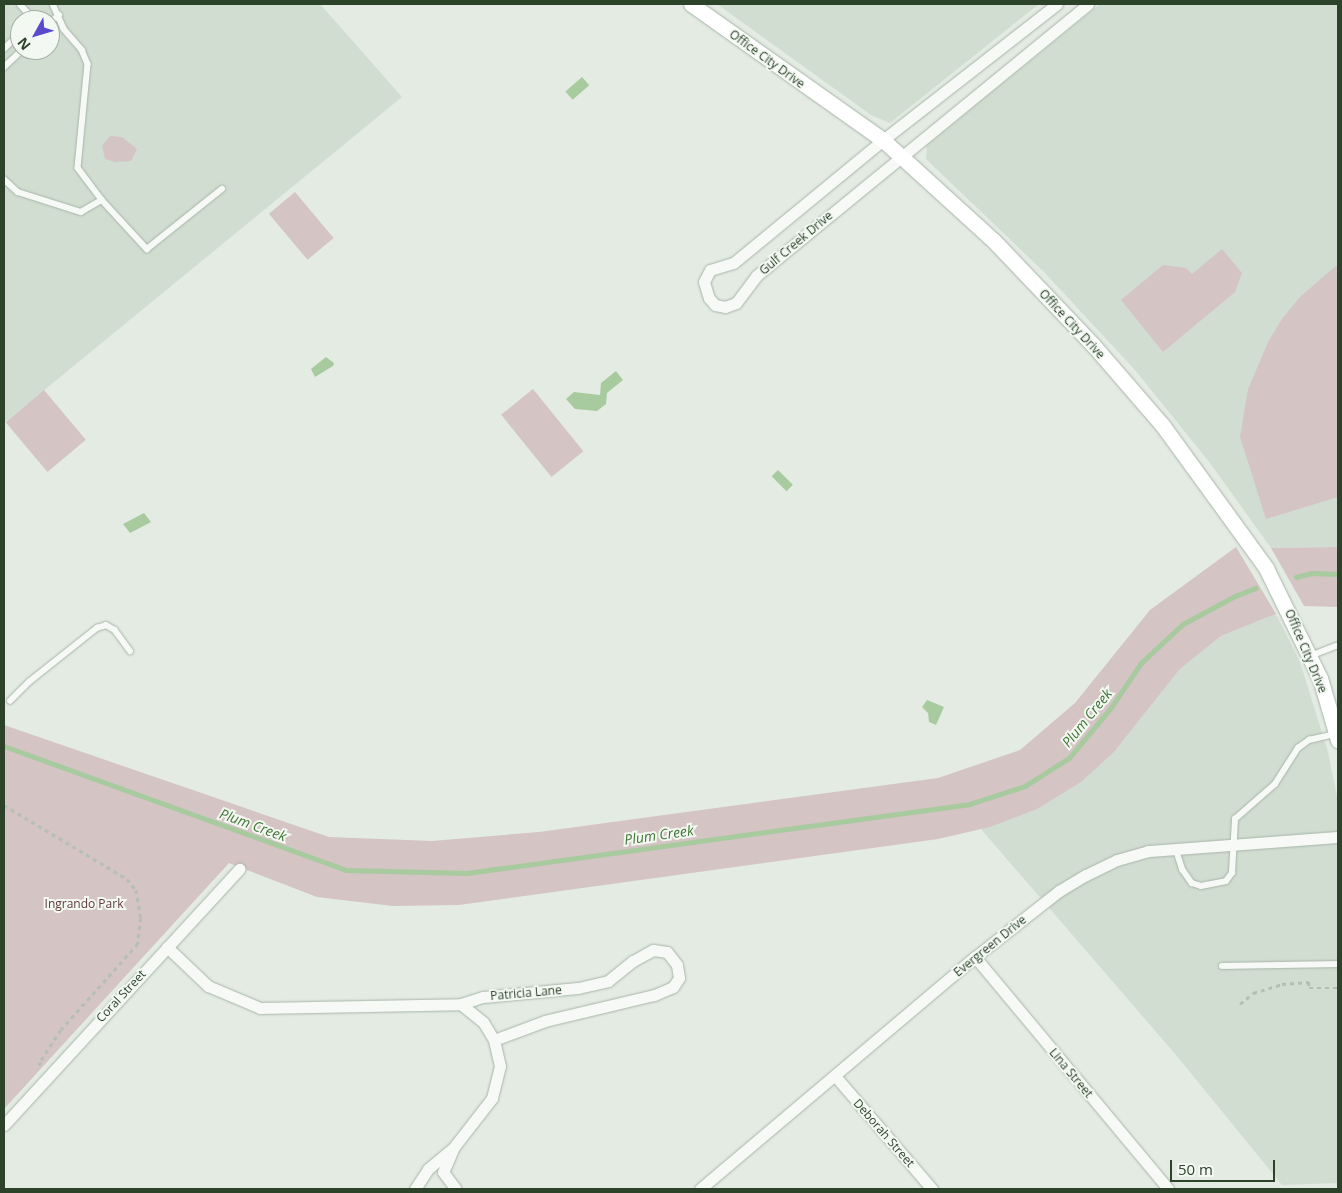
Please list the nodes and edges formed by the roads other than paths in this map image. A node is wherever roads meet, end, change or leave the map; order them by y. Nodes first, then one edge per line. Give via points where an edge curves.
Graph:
1 (691, 4) edge
2 (1057, 4) edge
3 (1088, 4) edge
4 (60, 17) edge
5 (883, 140) junction
6 (900, 157) junction
7 (4, 179) edge
8 (222, 188) dead end
9 (102, 200) junction
10 (1338, 645) edge
11 (130, 651) dead end
12 (1310, 656) junction
13 (10, 701) dead end
14 (1338, 737) edge
15 (1338, 836) edge
16 (1232, 843) junction
17 (1176, 847) junction
18 (239, 869) dead end
19 (167, 947) junction
20 (975, 957) junction
21 (1338, 964) edge
22 (1222, 966) dead end
23 (462, 1004) junction
24 (494, 1040) junction
25 (836, 1077) junction
26 (4, 1125) edge
27 (454, 1147) junction
28 (415, 1189) edge
29 (456, 1189) edge
30 (700, 1189) edge
31 (932, 1189) edge
32 (1168, 1189) edge

1 - 5 street, Office City Drive
2 - 5 street, Gulf Creek Drive
3 - 6 street, Gulf Creek Drive
4 - 9 lane via 88,64 78,168
5 - 6 street, Office City Drive
5 - 6 street, Gulf Creek Drive via 733,263 706,274 704,282 715,305 725,307 736,302 756,276
6 - 12 street, Office City Drive via 1006,254 1078,328 1163,426 1266,568
7 - 9 lane via 18,192 81,212
8 - 9 lane via 148,249
10 - 12 lane
11 - 13 lane via 115,630 106,625 97,628
12 - 14 street, Office City Drive
14 - 16 lane via 1308,740 1298,748 1275,784 1235,819
15 - 16 street, Evergreen Drive
16 - 17 street, Evergreen Drive
16 - 17 lane via 1232,873 1226,881 1201,886 1188,879
17 - 20 street, Evergreen Drive via 1117,860 1086,874 1059,891
18 - 19 street, Coral Street
19 - 23 street, Patricia Lane via 208,986 260,1008
19 - 26 street, Coral Street
20 - 25 street, Evergreen Drive
20 - 32 street, Lina Street
21 - 22 lane
23 - 24 street via 482,1022
23 - 24 street, Patricia Lane via 483,997 578,988 608,981 653,950 667,952 677,964 679,978 673,987 654,995 545,1021
24 - 27 street via 500,1066 492,1098
25 - 30 street, Evergreen Drive
25 - 31 street, Deborah Street
27 - 28 street via 428,1169
27 - 29 street via 443,1172

